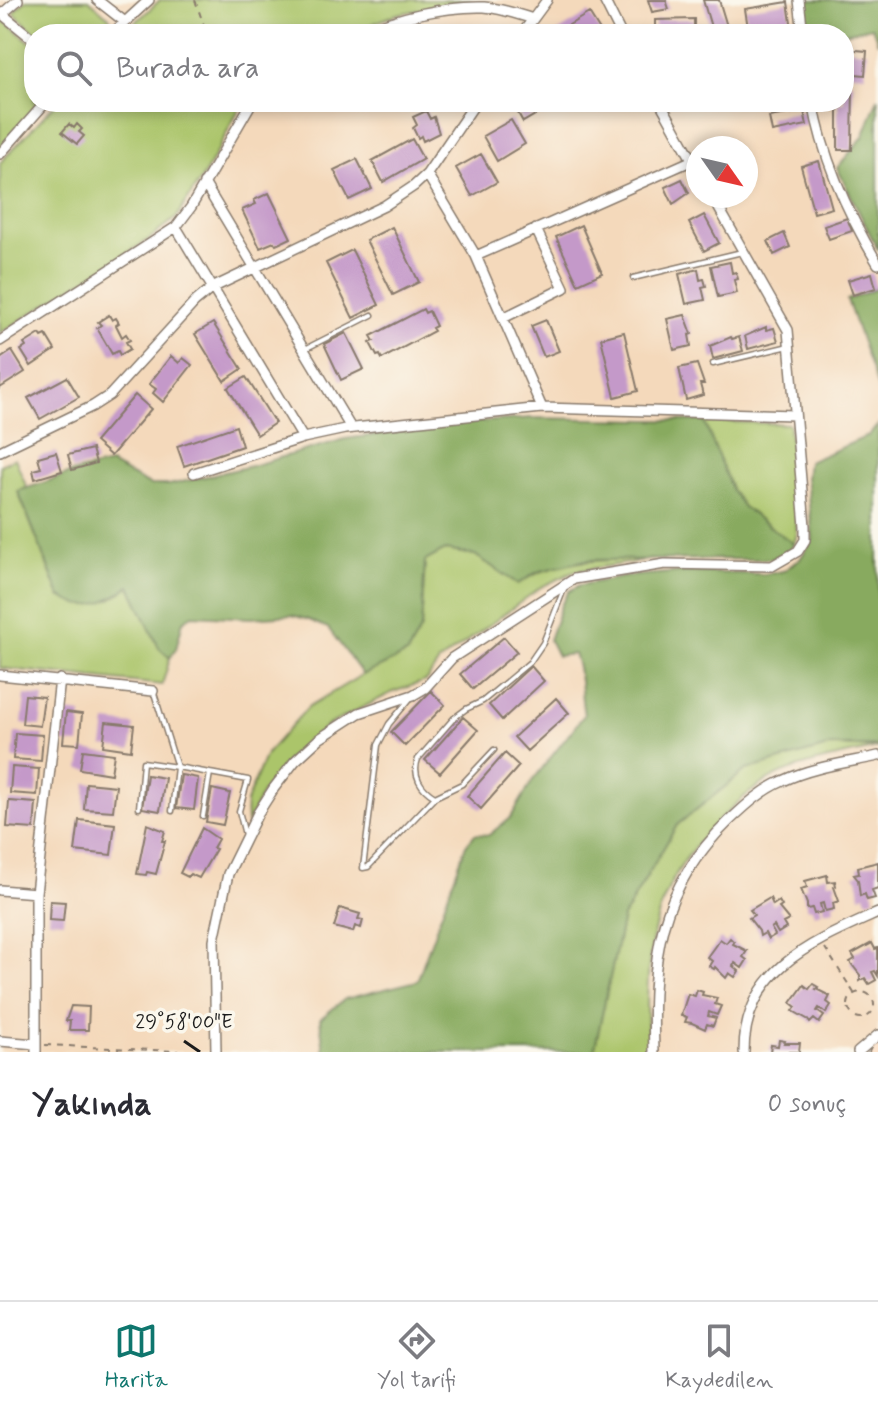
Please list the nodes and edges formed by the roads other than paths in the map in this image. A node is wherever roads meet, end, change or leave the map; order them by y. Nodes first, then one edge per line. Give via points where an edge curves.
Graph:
1 (18, 0) edge
2 (97, 0) edge
3 (149, 0) edge
4 (547, 0) edge
5 (604, 0) edge
6 (799, 0) edge
7 (1, 14) edge
8 (533, 19) junction
9 (125, 22) joint
10 (391, 24) edge
11 (529, 24) edge
12 (616, 24) edge
13 (802, 24) edge
14 (24, 32) edge
15 (37, 112) edge
16 (246, 112) edge
17 (469, 112) edge
18 (666, 112) edge
19 (815, 112) edge
20 (686, 148) edge
21 (0, 154) edge
22 (686, 163) edge
23 (427, 174) junction
24 (204, 183) junction
25 (718, 208) edge
26 (176, 227) junction
27 (536, 229) junction
28 (742, 252) junction
29 (476, 256) junction
30 (878, 264) edge
31 (254, 268) junction
32 (633, 278) dead end
33 (212, 288) junction
34 (372, 315) dead end
35 (503, 318) junction
36 (0, 341) edge
37 (791, 345) junction
38 (303, 350) junction
39 (713, 364) dead end
40 (542, 408) junction
41 (794, 415) junction
42 (351, 428) junction
43 (0, 437) edge
44 (303, 438) junction
45 (2, 450) edge
46 (194, 473) dead end
47 (566, 584) junction
48 (0, 675) edge
49 (60, 679) junction
50 (153, 691) joint
51 (413, 695) junction
52 (494, 750) dead end
53 (878, 756) edge
54 (177, 767) junction
55 (210, 773) junction
56 (435, 797) junction
57 (139, 808) dead end
58 (172, 811) dead end
59 (203, 816) dead end
60 (245, 838) junction
61 (0, 890) edge
62 (36, 893) junction
63 (878, 913) edge
64 (878, 1035) edge
65 (0, 1041) edge
66 (36, 1048) edge
67 (216, 1052) edge
68 (654, 1052) edge
69 (744, 1052) edge
70 (858, 1052) edge

1 - 7 street
2 - 9 street
3 - 9 street
4 - 8 street
5 - 12 street
6 - 13 street
7 - 14 street
8 - 10 street via 487,7
8 - 11 street
15 - 21 street
16 - 24 street
17 - 23 street
18 - 20 street
19 - 30 street via 827,161
22 - 27 street
23 - 29 street
23 - 31 street via 384,206
24 - 26 street
24 - 31 street
25 - 28 street
26 - 33 street
26 - 36 street
27 - 29 street
27 - 35 street via 564,288
28 - 32 lane
28 - 37 street via 780,312
29 - 35 street
31 - 33 street
31 - 38 street
33 - 44 street
33 - 45 street via 110,395
34 - 38 lane
35 - 40 street
37 - 39 lane
37 - 41 street
38 - 42 street
40 - 41 street
40 - 42 street
41 - 47 street via 805,540 789,558 772,566 665,564
42 - 44 street
43 - 45 street
44 - 46 street
47 - 51 street via 452,658
47 - 56 lane via 530,662 454,718 418,759 416,776
48 - 49 street
49 - 50 street
49 - 62 street
50 - 54 lane
51 - 56 lane via 378,745 363,868
51 - 60 street via 359,713 319,739 274,788
52 - 56 lane via 462,784
53 - 68 street via 780,782 738,813 699,854 671,902 657,944
54 - 55 lane
54 - 57 lane via 143,762
54 - 58 lane
55 - 59 lane
55 - 60 lane via 248,780 239,811
60 - 67 street via 228,874 214,940
61 - 62 street
62 - 66 street
63 - 69 street via 781,965 745,1022
64 - 70 street
65 - 66 street

